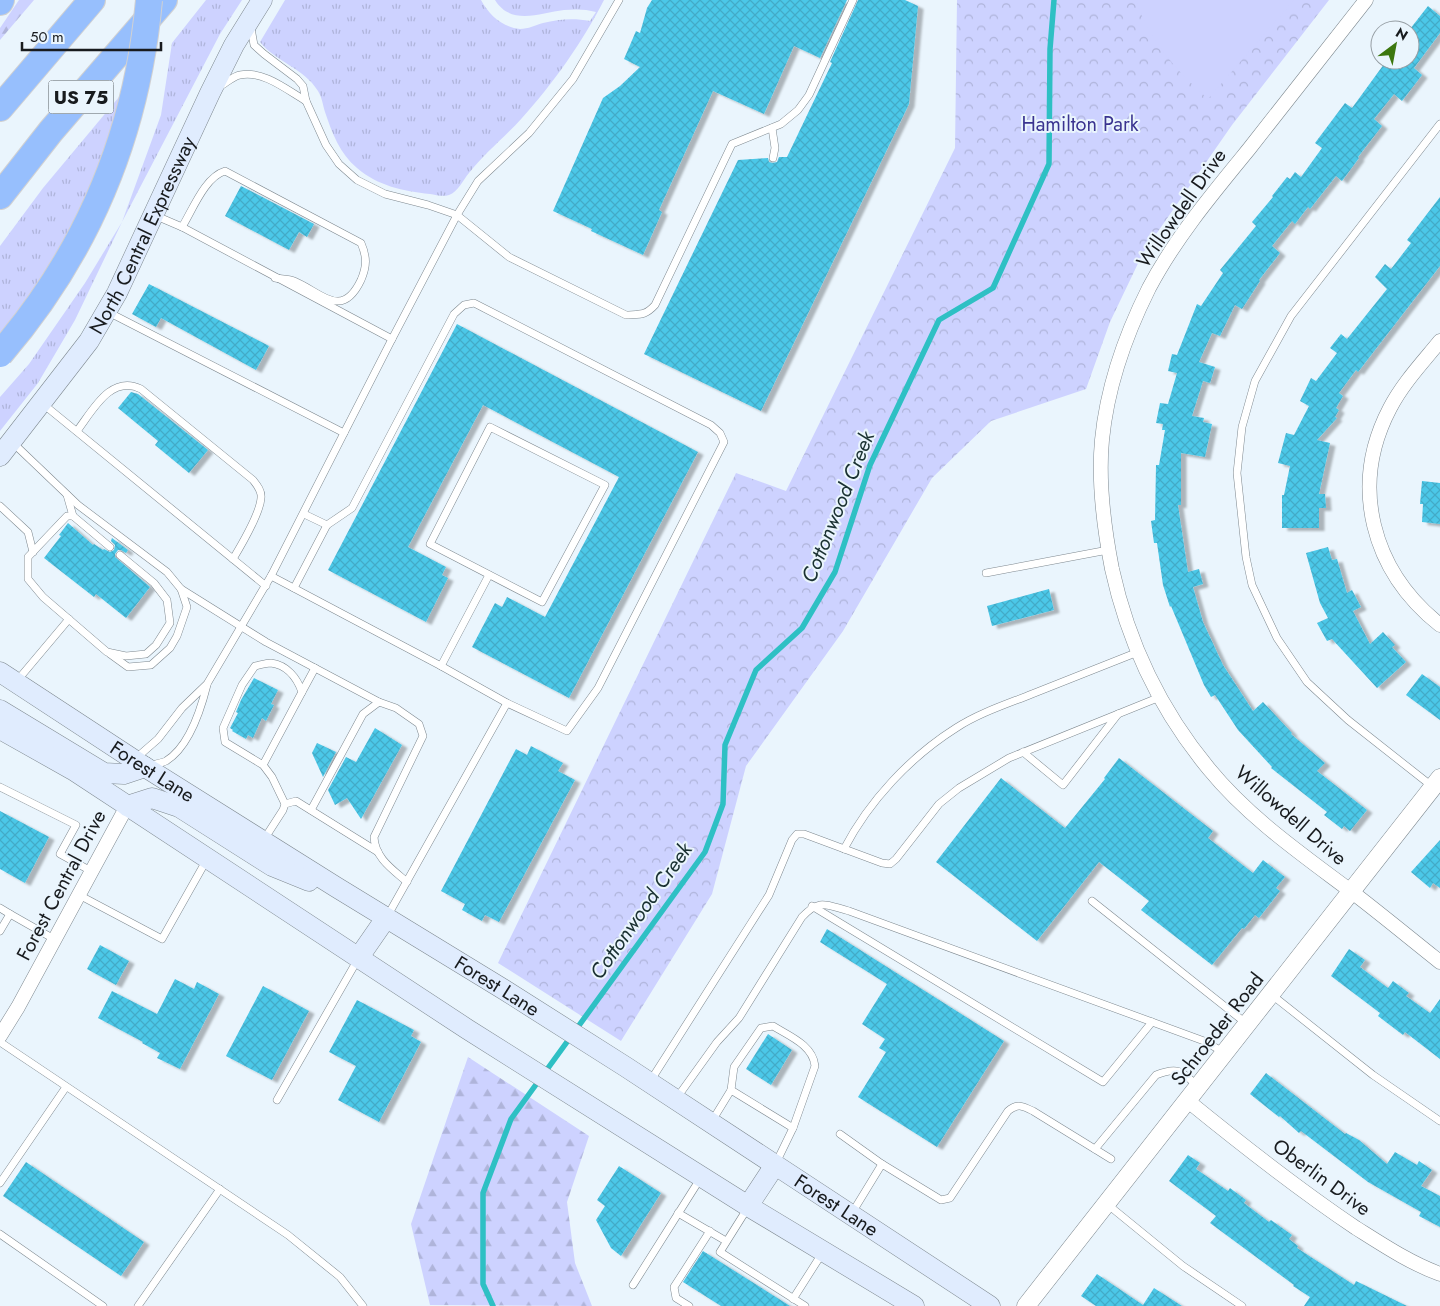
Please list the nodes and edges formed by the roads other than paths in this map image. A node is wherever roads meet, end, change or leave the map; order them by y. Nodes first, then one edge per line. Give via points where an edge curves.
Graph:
1 (92, 0) edge
2 (149, 0) edge
3 (164, 0) edge
4 (619, 0) edge
5 (853, 0) edge
6 (1366, 0) edge
7 (258, 6) edge
8 (210, 93) junction
9 (306, 101) junction
10 (0, 108) edge
11 (1440, 124) edge
12 (772, 128) junction
13 (773, 158) dead end
14 (0, 196) edge
15 (154, 214) junction
16 (457, 215) junction
17 (182, 227) junction
18 (275, 278) junction
19 (106, 311) junction
20 (392, 339) junction
21 (1440, 340) edge
22 (0, 354) edge
23 (41, 402) junction
24 (76, 431) junction
25 (344, 433) junction
26 (5, 449) edge
27 (66, 494) junction
28 (0, 506) edge
29 (304, 514) junction
30 (73, 516) junction
31 (327, 525) junction
32 (110, 547) dead end
33 (1108, 550) junction
34 (34, 552) junction
35 (120, 555) dead end
36 (234, 559) junction
37 (986, 573) dead end
38 (489, 575) junction
39 (272, 576) junction
40 (266, 586) junction
41 (294, 588) junction
42 (181, 589) junction
43 (70, 619) junction
44 (1440, 625) edge
45 (242, 626) junction
46 (107, 652) junction
47 (1138, 652) junction
48 (441, 666) junction
49 (315, 668) junction
50 (5, 675) edge
51 (207, 684) junction
52 (302, 692) junction
53 (1160, 697) junction
54 (379, 702) junction
55 (507, 703) junction
56 (0, 710) edge
57 (1118, 714) junction
58 (1, 732) edge
59 (1023, 752) junction
60 (140, 763) junction
61 (263, 765) junction
62 (1438, 786) edge
63 (0, 787) edge
64 (285, 804) junction
65 (127, 806) junction
66 (311, 810) junction
67 (263, 841) junction
68 (844, 849) junction
69 (379, 853) junction
70 (208, 859) junction
71 (91, 871) junction
72 (407, 882) junction
73 (336, 887) junction
74 (1352, 892) junction
75 (79, 895) junction
76 (1092, 901) dead end
77 (812, 906) junction
78 (0, 908) edge
79 (10, 914) junction
80 (386, 918) junction
81 (0, 931) edge
82 (54, 939) junction
83 (359, 957) junction
84 (1440, 962) edge
85 (1271, 994) junction
86 (1152, 1022) junction
87 (1248, 1024) junction
88 (0, 1036) edge
89 (0, 1042) edge
90 (1225, 1054) junction
91 (649, 1082) junction
92 (66, 1087) junction
93 (731, 1090) junction
94 (1193, 1094) junction
95 (277, 1100) dead end
96 (676, 1100) junction
97 (1440, 1121) edge
98 (711, 1123) junction
99 (793, 1128) junction
100 (840, 1134) dead end
101 (1095, 1150) junction
102 (1111, 1160) dead end
103 (882, 1164) junction
104 (775, 1165) junction
105 (701, 1176) junction
106 (0, 1183) edge
107 (220, 1189) junction
108 (1107, 1203) junction
109 (748, 1206) junction
110 (678, 1213) junction
111 (851, 1215) junction
112 (710, 1232) junction
113 (0, 1234) edge
114 (726, 1241) junction
115 (823, 1251) junction
116 (1440, 1274) edge
117 (633, 1285) dead end
118 (793, 1299) junction
119 (103, 1306) edge
120 (138, 1306) edge
121 (362, 1306) edge
122 (689, 1306) edge
123 (805, 1306) edge
124 (914, 1306) edge
125 (990, 1306) edge
126 (1026, 1306) edge
127 (1242, 1306) edge

1 - 10 highway, US 75
2 - 22 highway, bridge via 140,71 124,133 103,193 48,291
3 - 14 highway, US 75 via 51,131
4 - 16 lane via 573,79 529,133 478,181
5 - 12 lane via 809,95 798,110
6 - 33 street, Willowdell Drive via 1196,216 1150,286 1110,395 1102,440 1102,492
7 - 8 main road, North Central Expressway
7 - 9 lane via 250,31 254,45 298,79
8 - 9 lane via 239,75 256,75
8 - 15 main road, North Central Expressway
9 - 16 lane via 326,144 339,164 357,180 392,196
11 - 62 lane via 1291,316 1255,381 1242,427 1237,474 1252,585 1276,638 1308,682 1348,720
12 - 13 lane
12 - 16 lane via 732,144 655,305 642,314 620,313 532,270 510,257
15 - 17 lane
15 - 19 main road, North Central Expressway
16 - 20 lane
17 - 18 lane
17 - 18 lane via 210,180 225,171 361,243 366,255 366,269 360,283 350,297 342,301 331,300 292,280
18 - 20 lane
19 - 23 main road, North Central Expressway via 89,341
19 - 25 lane
20 - 25 lane
21 - 44 street via 1390,408 1374,450 1370,503 1387,563 1412,599
23 - 24 lane
23 - 26 main road, North Central Expressway
24 - 36 lane
24 - 36 lane via 113,389 126,384 141,389 259,487 262,496 259,509
25 - 29 lane
26 - 27 lane
27 - 30 lane
27 - 42 lane via 167,572
28 - 34 lane via 28,532
29 - 31 lane
29 - 39 lane
30 - 32 lane
30 - 34 lane via 67,516
31 - 41 lane
31 - 55 lane via 352,508 454,314 464,305 474,303 711,425 720,433 724,442 598,688 566,731
33 - 37 lane
33 - 47 street, Willowdell Drive via 1124,616
34 - 43 lane via 28,557 28,579 43,597
35 - 46 lane via 154,583 167,600 170,623 146,654 126,656
36 - 40 lane
38 - 38 lane via 542,602 604,485 490,427 430,544
38 - 48 lane
39 - 40 lane
39 - 41 lane
40 - 45 lane
41 - 48 lane
42 - 45 lane
42 - 46 lane via 187,607 177,636 170,648 151,665 128,667
43 - 46 lane
43 - 50 lane
45 - 49 lane
45 - 51 lane
47 - 53 street, Willowdell Drive
47 - 68 lane via 990,710 957,727 927,748 875,801
48 - 55 lane
49 - 52 lane
49 - 54 lane
50 - 60 main road, Forest Lane
51 - 60 lane via 182,708
51 - 60 lane via 202,705 180,748 166,761
52 - 61 lane
52 - 61 lane via 288,670 271,663 255,666 242,685 223,728 225,742
53 - 57 lane
53 - 74 street, Willowdell Drive via 1210,771 1290,845
54 - 66 lane via 363,714
54 - 69 lane via 396,708 419,724 423,736 378,826 374,845
55 - 72 lane
56 - 60 main road via 104,773 124,774
57 - 59 lane
57 - 59 lane via 1063,785
58 - 65 main road via 72,770
59 - 68 lane via 958,788 939,804 890,864
60 - 67 main road, Forest Lane
61 - 64 lane
62 - 74 street, Schroeder Road
63 - 71 lane via 76,825 60,854
64 - 66 lane via 296,801
64 - 67 lane
65 - 70 main road
65 - 71 street, Forest Central Drive
65 - 73 main road via 152,798 179,807 272,866 303,879
66 - 69 lane
67 - 73 main road, Forest Lane
68 - 91 lane via 797,834 769,895
69 - 72 lane via 385,864
70 - 75 lane via 162,939
70 - 83 main road
71 - 75 street, Forest Central Drive
72 - 80 lane
73 - 80 main road, Forest Lane
74 - 84 street, Willowdell Drive
74 - 85 street, Schroeder Road
75 - 82 street, Forest Central Drive
76 - 87 lane
77 - 86 lane via 822,904 850,911
77 - 86 lane via 1103,1082
77 - 96 lane via 739,1018
78 - 79 lane
79 - 81 lane
79 - 82 lane
80 - 83 main road
80 - 91 main road, Forest Lane
82 - 88 street, Forest Central Drive
83 - 95 lane
83 - 105 main road
85 - 87 street, Schroeder Road
85 - 97 lane via 1373,1075
86 - 90 lane via 1204,1041
87 - 90 street, Schroeder Road
89 - 92 lane
90 - 94 street, Schroeder Road
91 - 96 main road, Forest Lane
92 - 106 lane
92 - 107 lane
93 - 98 lane
93 - 99 lane
93 - 99 lane via 734,1067 739,1059 761,1028 773,1026 809,1049 814,1056 815,1066
94 - 101 lane via 1181,1071 1170,1070 1156,1075
94 - 108 street, Schroeder Road
94 - 116 street, Oberlin Drive via 1321,1205 1424,1268
96 - 98 main road, Forest Lane
98 - 104 main road, Forest Lane
99 - 104 lane
100 - 103 lane
101 - 102 lane
101 - 103 lane via 1022,1106 1008,1111 946,1200
103 - 111 lane
104 - 109 main road
104 - 111 main road, Forest Lane
105 - 109 main road
105 - 110 lane
107 - 120 lane
107 - 121 lane via 326,1264
108 - 126 street, Schroeder Road
108 - 127 lane via 1183,1266
109 - 114 lane
109 - 115 main road
110 - 112 lane
110 - 117 lane
111 - 125 main road, Forest Lane
112 - 114 lane
112 - 122 lane via 674,1288 676,1298
113 - 119 lane
114 - 118 lane via 720,1252
115 - 118 lane
115 - 124 main road
118 - 123 lane

